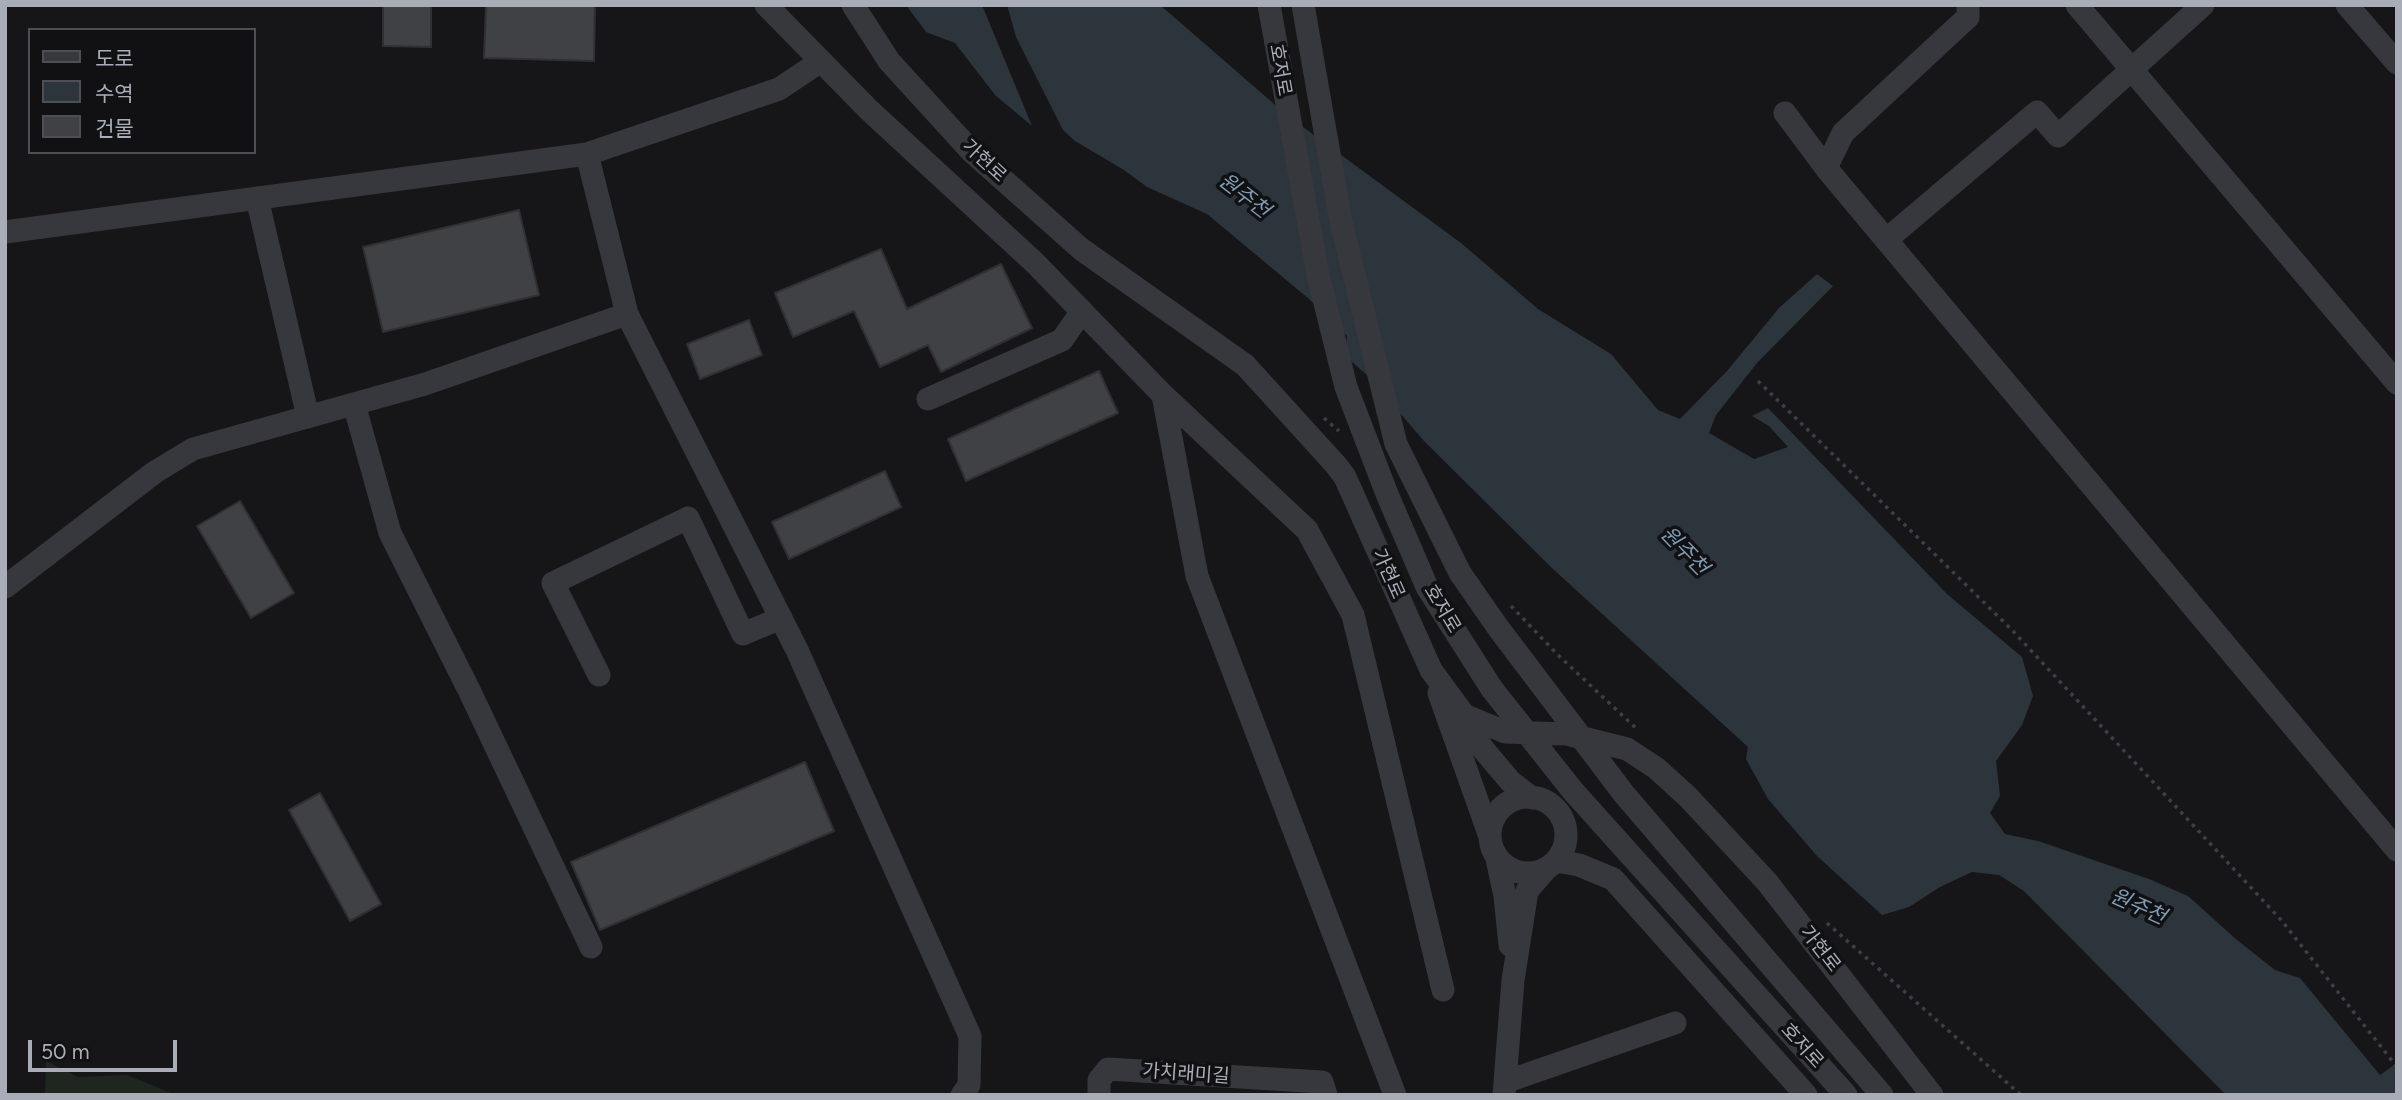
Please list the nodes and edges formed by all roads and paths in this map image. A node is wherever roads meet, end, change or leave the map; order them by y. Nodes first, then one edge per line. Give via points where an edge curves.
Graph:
1 (766, 5) edge
2 (853, 5) edge
3 (1269, 5) edge
4 (1303, 5) edge
5 (1968, 5) edge
6 (2077, 5) edge
7 (2203, 5) edge
8 (2347, 5) edge
9 (821, 61) junction
10 (2397, 63) edge
11 (2131, 69) junction
12 (1785, 113) dead end
13 (587, 154) junction
14 (1826, 168) junction
15 (257, 198) junction
16 (5, 232) edge
17 (1886, 240) junction
18 (1082, 311) junction
19 (627, 314) junction
20 (1758, 381) dead end
21 (2397, 383) edge
22 (1163, 395) junction
23 (928, 399) dead end
24 (354, 404) junction
25 (308, 416) junction
26 (5, 587) edge
27 (781, 618) junction
28 (1431, 670) junction
29 (600, 675) dead end
30 (1464, 715) junction
31 (1532, 798) junction
32 (1489, 834) junction
33 (2397, 849) edge
34 (1497, 859) junction
35 (1551, 865) junction
36 (591, 947) dead end
37 (1513, 979) junction
38 (1443, 990) dead end
39 (1675, 1023) dead end
40 (2397, 1067) edge
41 (1505, 1088) edge
42 (962, 1095) edge
43 (1099, 1095) edge
44 (1326, 1095) edge
45 (1395, 1095) edge
46 (1806, 1095) edge
47 (1846, 1095) edge
48 (1882, 1095) edge
49 (1932, 1095) edge

1 - 9 street
2 - 28 street, 가현로 via 888,61 972,152 1082,249 1245,365 1336,465
3 - 47 street, 호저로 via 1318,275 1346,387 1427,587 1492,689 1573,791
4 - 48 street, 호저로 via 1340,222 1396,444 1460,573 1624,794
5 - 14 street via 1968,18 1843,133
6 - 11 street
7 - 11 street
8 - 10 street
9 - 13 street via 779,89
9 - 18 street
11 - 17 street via 2058,136 2037,112
11 - 21 street
12 - 14 street
13 - 15 street
13 - 19 street
14 - 17 street
15 - 16 street
15 - 25 street
17 - 33 street
18 - 22 street
18 - 23 street via 1062,340
19 - 24 street
19 - 27 street
20 - 40 path via 2012,630 2282,921
22 - 38 street via 1307,530 1353,615
22 - 45 street via 1197,576
24 - 25 street
24 - 36 street via 390,533
25 - 26 street via 193,449 155,472
27 - 29 street via 743,634 688,518 553,583
27 - 42 street via 970,1036 969,1085
28 - 30 street, 가현로
28 - 32 street
30 - 31 street via 1510,781
30 - 49 street, 가현로 via 1505,732 1567,734 1628,749 1656,768 1768,882
31 - 32 street via 1520,798 1499,810
31 - 35 street via 1553,807 1565,828 1563,851
32 - 34 street
34 - 35 street via 1520,873 1533,874
34 - 37 street
35 - 37 street via 1527,891
35 - 46 street via 1579,865 1612,879
37 - 41 street
39 - 41 street
43 - 44 street, 가치래미길 via 1098,1080 1108,1069 1322,1082

